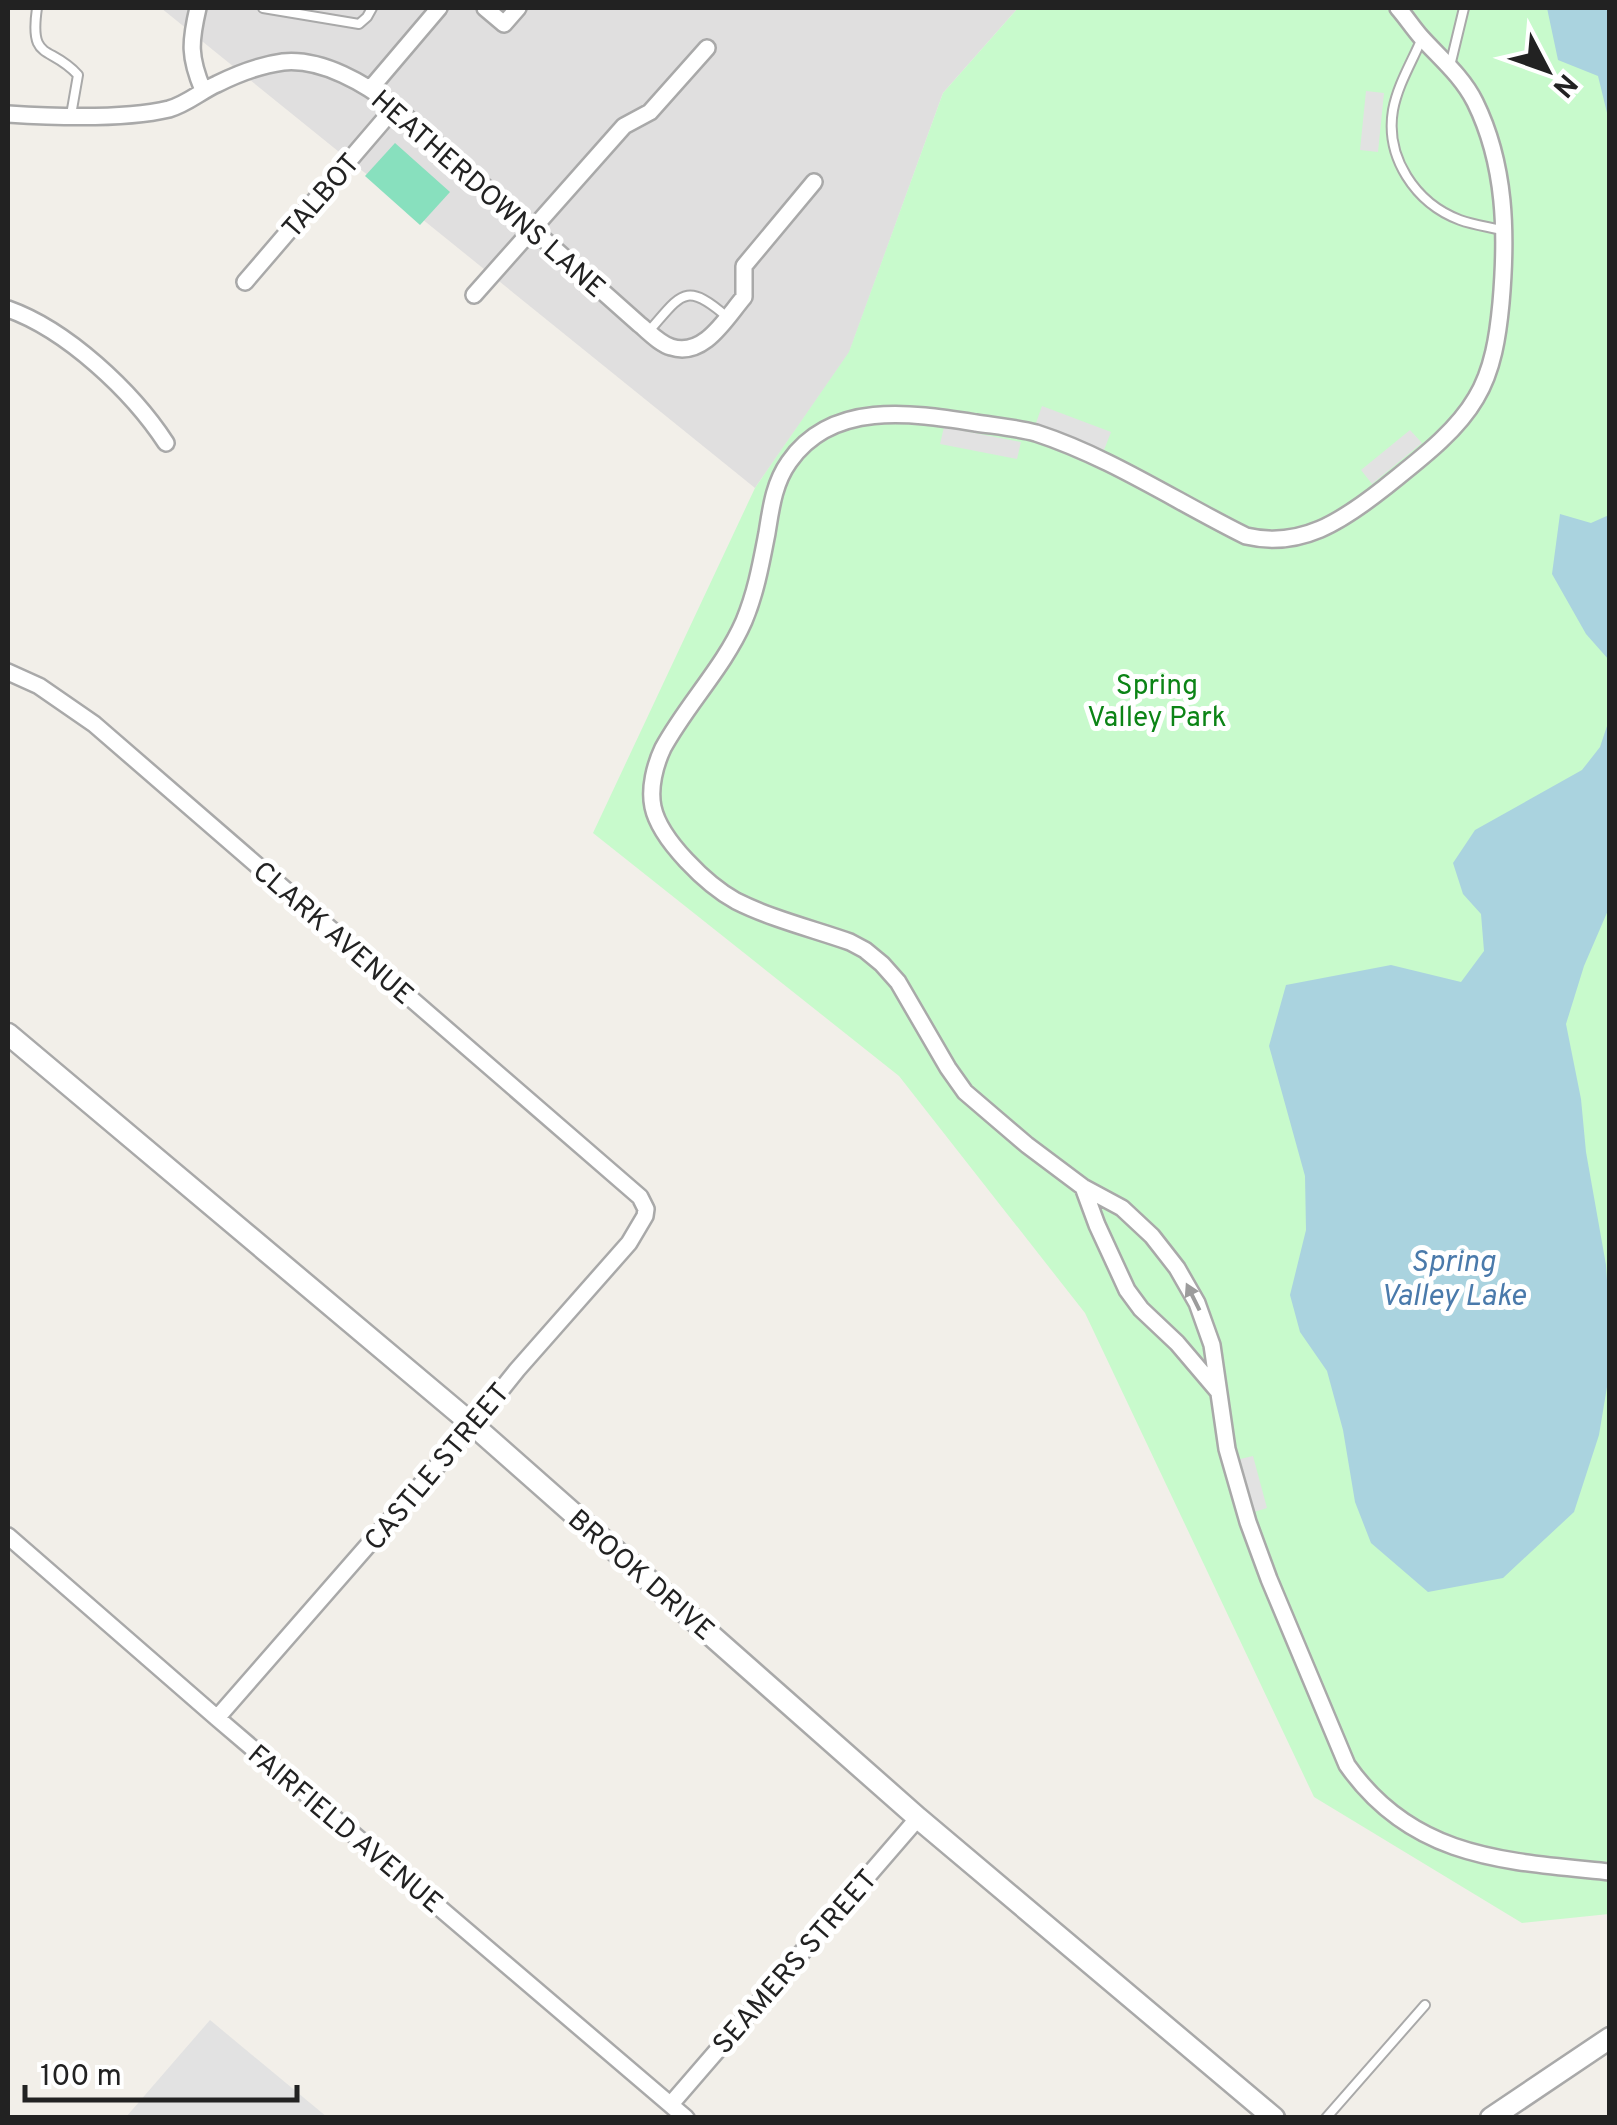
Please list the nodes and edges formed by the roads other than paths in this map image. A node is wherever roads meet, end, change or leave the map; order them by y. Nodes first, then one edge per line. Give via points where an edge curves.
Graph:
1 (36, 8) edge
2 (198, 8) edge
3 (263, 8) edge
4 (372, 8) edge
5 (439, 8) edge
6 (485, 8) edge
7 (518, 8) edge
8 (1398, 8) edge
9 (1464, 8) edge
10 (310, 12) edge
11 (1422, 38) junction
12 (707, 48) dead end
13 (1450, 66) junction
14 (371, 88) junction
15 (203, 90) junction
16 (395, 108) junction
17 (8, 114) edge
18 (71, 116) junction
19 (814, 182) dead end
20 (534, 229) junction
21 (1505, 231) junction
22 (245, 282) dead end
23 (474, 295) dead end
24 (8, 309) edge
25 (723, 322) junction
26 (649, 332) junction
27 (166, 442) dead end
28 (8, 672) edge
29 (8, 1034) edge
30 (1083, 1187) junction
31 (646, 1208) joint
32 (1217, 1390) junction
33 (473, 1426) junction
34 (8, 1536) edge
35 (217, 1718) junction
36 (918, 1818) junction
37 (1610, 1872) edge
38 (1425, 2005) dead end
39 (1610, 2038) edge
40 (671, 2104) junction
41 (686, 2118) edge
42 (1274, 2118) edge
43 (1326, 2118) edge
44 (1491, 2118) edge

1 - 18 lane via 36,43 78,75
2 - 15 street via 192,64
3 - 10 lane
4 - 10 lane via 359,24
5 - 14 street
6 - 7 street via 504,24
8 - 11 street
9 - 13 lane
11 - 13 street
11 - 21 lane via 1393,110 1391,140 1401,169 1441,211
12 - 20 street via 650,112 624,126
13 - 21 street via 1493,149
14 - 15 street, HEATHERDOWNS LANE via 340,73 284,62
14 - 16 street, HEATHERDOWNS LANE
15 - 18 street, HEATHERDOWNS LANE via 172,108
16 - 20 street, HEATHERDOWNS LANE
16 - 22 street, TALBOT
17 - 18 street, HEATHERDOWNS LANE
19 - 25 street via 744,266 744,297
20 - 23 street
20 - 26 street, HEATHERDOWNS LANE
21 - 30 street via 1495,347 1478,395 1414,463 1311,534 1267,541 1246,536 1097,458 1032,432 921,415 862,417 812,436 776,486 742,626 662,750 652,787 658,822 708,882 734,900 850,942 882,964 965,1092
24 - 27 street via 94,362
25 - 26 street, HEATHERDOWNS LANE via 689,350 669,347
25 - 26 lane via 699,296 686,294
28 - 31 street, CLARK AVENUE via 94,724
29 - 33 street, BROOK DRIVE
30 - 32 street via 1127,1290
32 -> 30 street via 1212,1345 1178,1268 1122,1208
31 - 33 street, CASTLE STREET via 629,1243
32 - 37 street via 1227,1449 1268,1579 1347,1764 1364,1789 1410,1827 1446,1844 1507,1860
33 - 35 street, CASTLE STREET
33 - 36 street, BROOK DRIVE
34 - 35 street, FAIRFIELD AVENUE
35 - 40 street, FAIRFIELD AVENUE
36 - 40 street, SEAMERS STREET
36 - 42 street, BROOK DRIVE
38 - 43 lane
39 - 44 street
40 - 41 street, FAIRFIELD AVENUE

